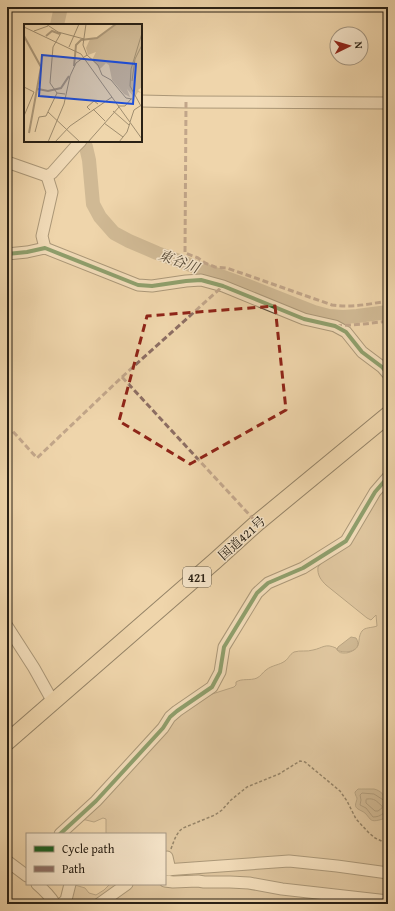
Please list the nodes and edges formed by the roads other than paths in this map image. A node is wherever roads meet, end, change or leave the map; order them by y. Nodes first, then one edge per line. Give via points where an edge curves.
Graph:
1 (142, 101) edge
2 (388, 103) edge
3 (78, 143) edge
4 (7, 162) edge
5 (47, 176) junction
6 (45, 248) junction
7 (7, 254) edge
8 (388, 374) edge
9 (388, 415) edge
10 (388, 477) edge
11 (7, 626) edge
12 (53, 702) junction
13 (7, 742) edge
14 (61, 833) edge
15 (168, 857) road end
16 (7, 862) edge
17 (168, 870) edge
18 (388, 873) edge
19 (26, 875) edge
20 (166, 881) edge
21 (38, 885) edge
22 (48, 885) edge
23 (70, 885) edge
24 (126, 885) edge
25 (52, 900) edge
26 (388, 901) edge
27 (61, 904) edge
28 (99, 904) edge

1 - 2 street
3 - 5 street
4 - 5 street
5 - 6 street via 52,192 42,236
6 - 7 street
6 - 8 street via 138,285 152,286 201,280 223,286 304,319 335,326 346,332 362,352
9 - 12 highway, 国道421号 / 421 via 257,523
10 - 14 street via 375,492 346,541 303,568 268,583 257,593 224,646 220,672 212,687 170,717 163,728 96,801
11 - 12 street
12 - 13 highway, 国道421号 / 421
15 - 17 street
16 - 19 street
17 - 18 street via 289,861
20 - 26 street via 249,883
21 - 25 street
22 - 25 street
23 - 27 street via 66,900
24 - 28 street

